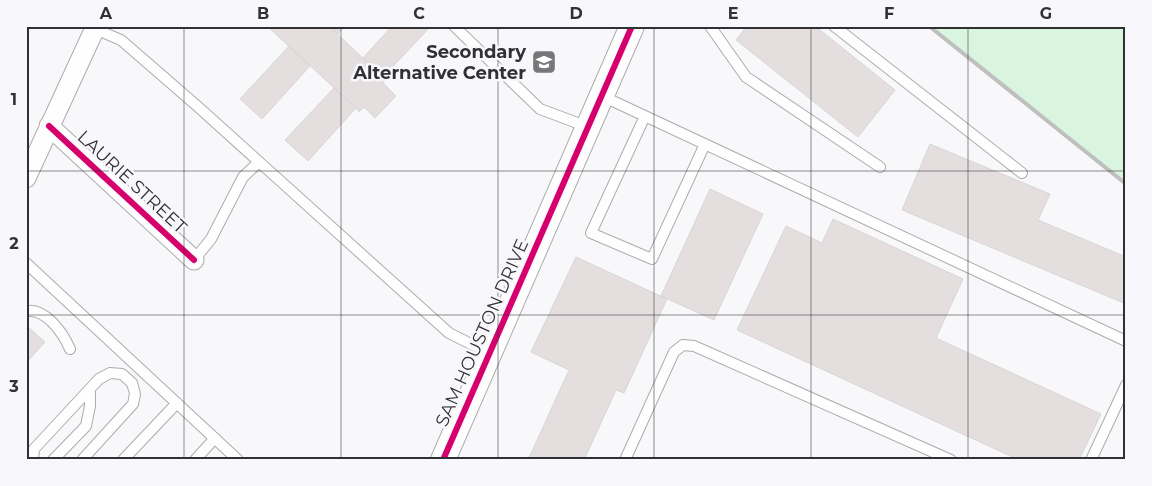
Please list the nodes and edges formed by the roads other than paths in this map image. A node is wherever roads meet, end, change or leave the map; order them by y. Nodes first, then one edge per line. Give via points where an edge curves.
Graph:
1 (454, 26) edge
2 (632, 26) edge
3 (710, 26) edge
4 (834, 26) edge
5 (95, 28) edge
6 (602, 96) junction
7 (645, 116) junction
8 (49, 126) junction
9 (588, 127) junction
10 (705, 144) junction
11 (259, 162) junction
12 (880, 167) dead end
13 (28, 170) edge
14 (1022, 173) dead end
15 (194, 260) joint
16 (26, 263) edge
17 (26, 311) edge
18 (1126, 341) edge
19 (70, 349) dead end
20 (489, 353) junction
21 (1126, 385) edge
22 (90, 389) junction
23 (177, 403) junction
24 (215, 438) junction
25 (33, 460) edge
26 (53, 460) edge
27 (82, 460) edge
28 (123, 460) edge
29 (195, 460) edge
30 (238, 460) edge
31 (443, 460) edge
32 (626, 460) edge
33 (951, 460) edge
34 (1091, 460) edge

1 - 9 lane via 540,109
2 - 6 street, SAM HOUSTON DRIVE
3 - 12 lane via 746,77
4 - 14 lane
5 - 8 street
5 - 11 lane via 121,40
6 - 7 lane
6 - 9 street, SAM HOUSTON DRIVE
7 - 10 lane
7 - 10 lane via 591,232 652,259
8 - 13 street
8 - 15 street, LAURIE STREET
9 - 20 street, SAM HOUSTON DRIVE
10 - 18 lane
11 - 15 lane via 243,177 211,239
11 - 20 lane via 449,333
16 - 23 lane
17 - 19 lane via 31,310 48,319 60,331
20 - 31 street, SAM HOUSTON DRIVE
21 - 34 lane
22 - 25 lane via 34,449
22 - 26 lane via 86,426
22 - 27 lane via 110,373 122,374 132,383 135,394 133,404
23 - 24 lane
23 - 28 lane
24 - 29 lane
24 - 30 lane
32 - 33 lane via 674,352 684,345 694,346

